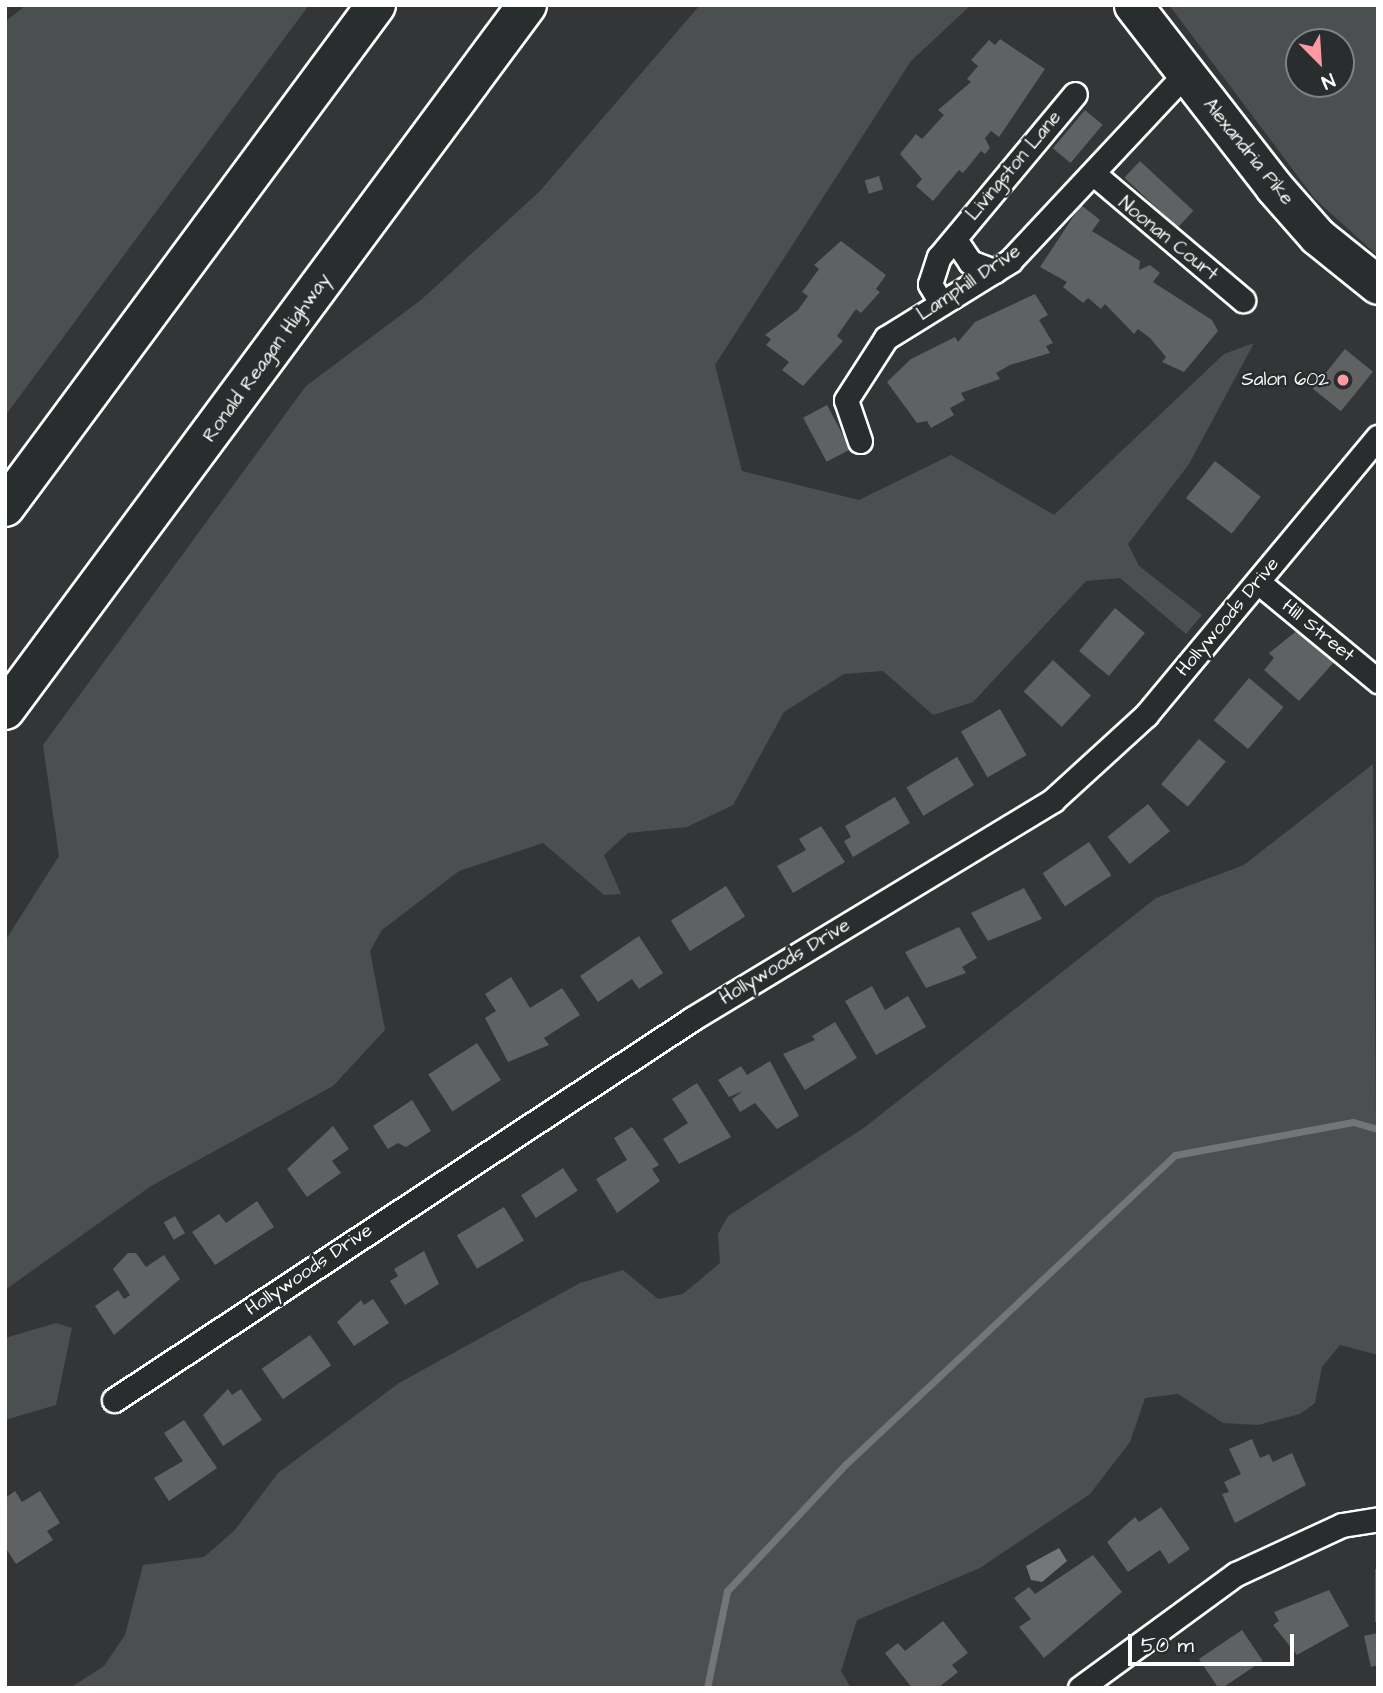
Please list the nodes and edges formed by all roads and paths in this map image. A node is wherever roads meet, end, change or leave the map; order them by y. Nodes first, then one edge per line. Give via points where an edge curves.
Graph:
1 (376, 5) edge
2 (527, 5) edge
3 (1133, 5) edge
4 (1185, 74) junction
5 (1075, 94) dead end
6 (1095, 175) junction
7 (956, 241) junction
8 (994, 271) junction
9 (1378, 285) edge
10 (1243, 300) dead end
11 (941, 303) junction
12 (1378, 437) edge
13 (860, 441) dead end
14 (5, 508) edge
15 (1258, 582) junction
16 (1378, 681) edge
17 (5, 710) edge
18 (114, 1400) dead end
19 (1378, 1519) edge
20 (1080, 1688) edge

1 - 14 highway
2 - 17 highway, Ronald Reagan Highway
3 - 4 main road, Alexandria Pike
4 - 6 street, Lamphill Drive
4 - 9 main road, Alexandria Pike via 1317,236
5 - 7 street, Livingston Lane
6 - 8 street, Lamphill Drive
6 - 10 street, Noonan Court
7 - 8 street, Livingston Lane via 970,262
7 - 11 street, Livingston Lane via 932,269 930,284
8 - 11 street, Lamphill Drive
11 - 13 street, Lamphill Drive via 893,332 866,363 845,408
12 - 15 street, Hollywoods Drive
15 - 16 street, Hill Street
15 - 18 street, Hollywoods Drive via 1146,715 1053,800 692,1019
19 - 20 street via 1342,1525 1236,1574

